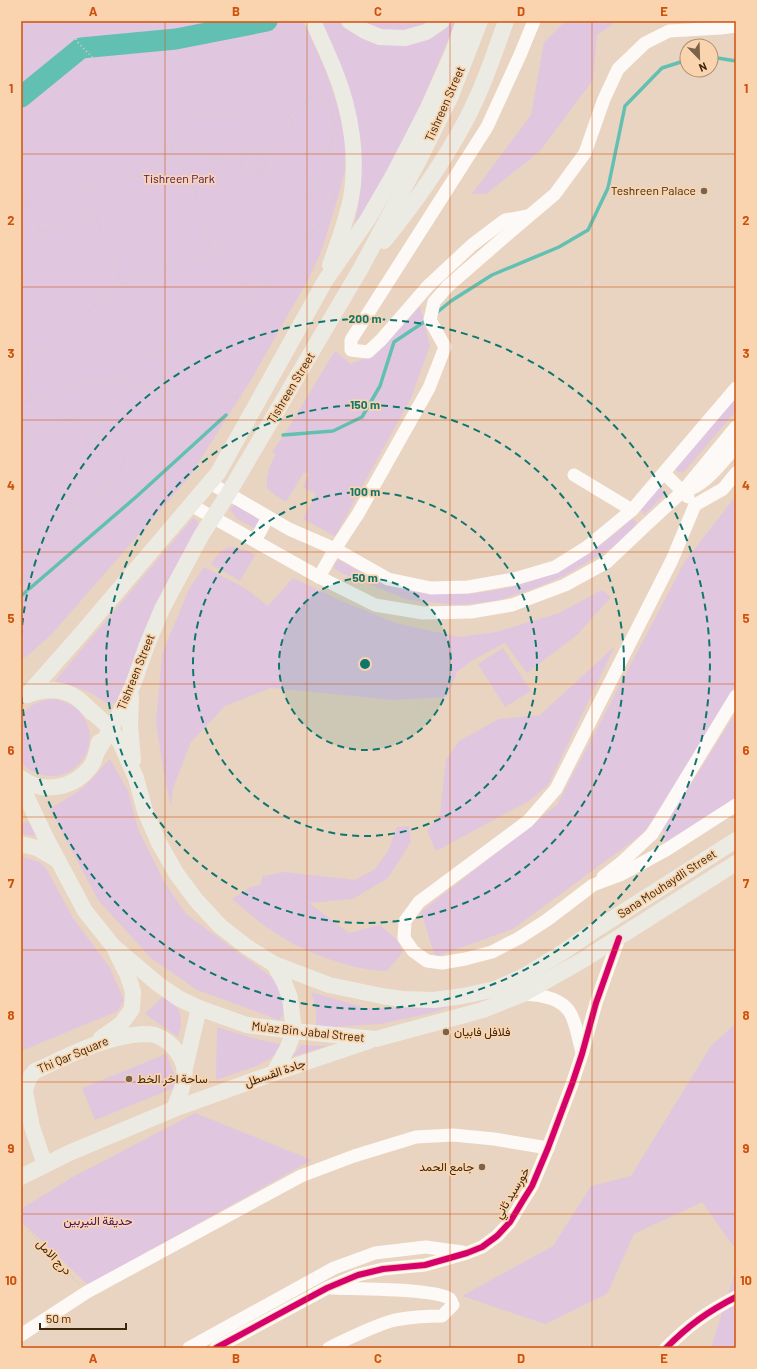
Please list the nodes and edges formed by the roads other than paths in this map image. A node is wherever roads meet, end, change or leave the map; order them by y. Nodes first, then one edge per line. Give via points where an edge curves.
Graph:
1 (313, 21) edge
2 (349, 21) edge
3 (442, 21) edge
4 (464, 21) edge
5 (480, 21) edge
6 (506, 21) edge
7 (534, 21) edge
8 (736, 26) edge
9 (530, 215) junction
10 (361, 268) junction
11 (325, 281) junction
12 (736, 388) edge
13 (736, 427) edge
14 (736, 446) edge
15 (664, 473) junction
16 (736, 473) edge
17 (574, 474) dead end
18 (210, 483) junction
19 (684, 491) junction
20 (228, 494) junction
21 (192, 505) junction
22 (695, 506) junction
23 (632, 510) junction
24 (268, 517) junction
25 (214, 518) junction
26 (255, 541) junction
27 (335, 548) junction
28 (319, 577) junction
29 (134, 682) junction
30 (736, 696) edge
31 (23, 697) edge
32 (85, 705) junction
33 (110, 728) junction
34 (97, 752) junction
35 (21, 778) edge
36 (136, 778) junction
37 (21, 786) edge
38 (45, 788) junction
39 (736, 805) edge
40 (25, 808) edge
41 (736, 840) edge
42 (21, 844) edge
43 (58, 861) junction
44 (736, 862) edge
45 (592, 885) junction
46 (618, 938) junction
47 (112, 946) junction
48 (274, 964) junction
49 (523, 994) junction
50 (199, 1008) junction
51 (294, 1031) junction
52 (376, 1039) junction
53 (89, 1046) junction
54 (582, 1054) junction
55 (185, 1068) junction
56 (274, 1072) junction
57 (174, 1109) junction
58 (548, 1148) junction
59 (45, 1165) junction
60 (21, 1177) edge
61 (467, 1253) junction
62 (327, 1288) junction
63 (736, 1297) edge
64 (21, 1335) edge
65 (189, 1348) edge
66 (216, 1348) edge
67 (329, 1348) edge
68 (666, 1348) edge

1 - 11 main road via 335,70 353,141 349,205
2 - 3 main road via 380,37 405,38 426,32
4 - 11 main road, Tishreen Street via 427,110 394,174 368,219
5 - 10 main road, Tishreen Street via 450,98
6 - 10 main road via 466,120 403,217
7 - 9 street via 487,127 351,340 351,350 368,352 428,286 472,245 505,220
8 - 9 street via 669,31 645,43 618,69 604,99 585,154 555,194
9 - 27 street via 448,286 434,302 430,320 444,347 429,388 358,514
10 - 20 main road, Tishreen Street
11 - 18 main road, Tishreen Street via 218,473
12 - 15 street
13 - 19 street
14 - 19 street via 698,486
15 - 19 street
15 - 23 street
16 - 22 street via 723,489
17 - 23 street
18 - 20 street
18 - 21 main road, Tishreen Street
19 - 22 street
19 - 28 street via 607,562 565,585 512,605 471,612 423,612 375,605
20 - 24 street
20 - 25 main road, Tishreen Street
21 - 25 street
21 - 31 main road, Tishreen Street
22 - 45 street via 672,560 556,789 528,821 419,902 405,921 404,938 413,952 427,961 442,963 492,952 547,920
23 - 27 street via 587,547 556,566 514,579 468,587 431,588 388,579
24 - 26 street
24 - 27 street via 289,529
25 - 26 street
25 - 29 main road, Tishreen Street via 201,536 162,609
26 - 28 street
27 - 28 street
29 - 33 main road, Tishreen Street
29 - 36 main road via 130,725
30 - 45 street via 652,834 621,863
31 - 32 main road via 42,690 58,690 73,695
32 - 33 main road
32 - 34 main road via 98,727
33 - 34 main road, Tishreen Street
33 - 36 main road via 127,754
34 - 38 main road, Tishreen Street via 91,765 72,782 59,787
35 - 38 main road
36 - 48 main road via 159,843 176,873 196,900 220,926
37 - 40 main road, Mu'az Bin Jabal Street
38 - 40 main road
39 - 45 street via 666,850 620,875
40 - 43 main road, Mu'az Bin Jabal Street
41 - 48 main road, Sana Mouhaydli Street via 564,952 524,976 495,989 434,1000 382,996 329,985
42 - 43 main road via 38,848
43 - 47 main road, Mu'az Bin Jabal Street via 86,911
44 - 46 main road, Sana Mouhaydli Street
46 - 49 main road, Mu'az Bin Jabal Street
46 - 54 street, خورسيد ثاني
47 - 50 main road, Mu'az Bin Jabal Street via 158,984
47 - 53 main road via 133,992 132,1009 121,1024
48 - 51 main road via 290,998
49 - 52 main road, Mu'az Bin Jabal Street via 483,1010
49 - 54 street via 553,998 569,1011
50 - 51 main road, Mu'az Bin Jabal Street via 246,1025
50 - 55 main road
51 - 52 main road, Mu'az Bin Jabal Street
51 - 56 main road via 288,1048
52 - 56 main road, جادة القسطل
53 - 55 main road, Thi Qar Square via 129,1035 154,1035 174,1048
53 - 59 main road, Thi Qar Square via 35,1071 27,1081 25,1092 32,1127
54 - 58 street, خورسيد ثاني
55 - 57 main road via 184,1080
56 - 57 main road, جادة القسطل
57 - 59 main road
58 - 61 street, خورسيد ثاني via 532,1186 510,1222 482,1247
58 - 64 street via 453,1135 416,1137 354,1156 301,1176 87,1292
59 - 60 main road
61 - 62 street, خورسيد ثاني via 425,1264 377,1270
61 - 65 street via 426,1248 375,1253 334,1268
62 - 66 street, خورسيد ثاني
62 - 67 street via 412,1290 444,1296 453,1305 442,1316 395,1320 368,1329
63 - 68 street via 697,1320

